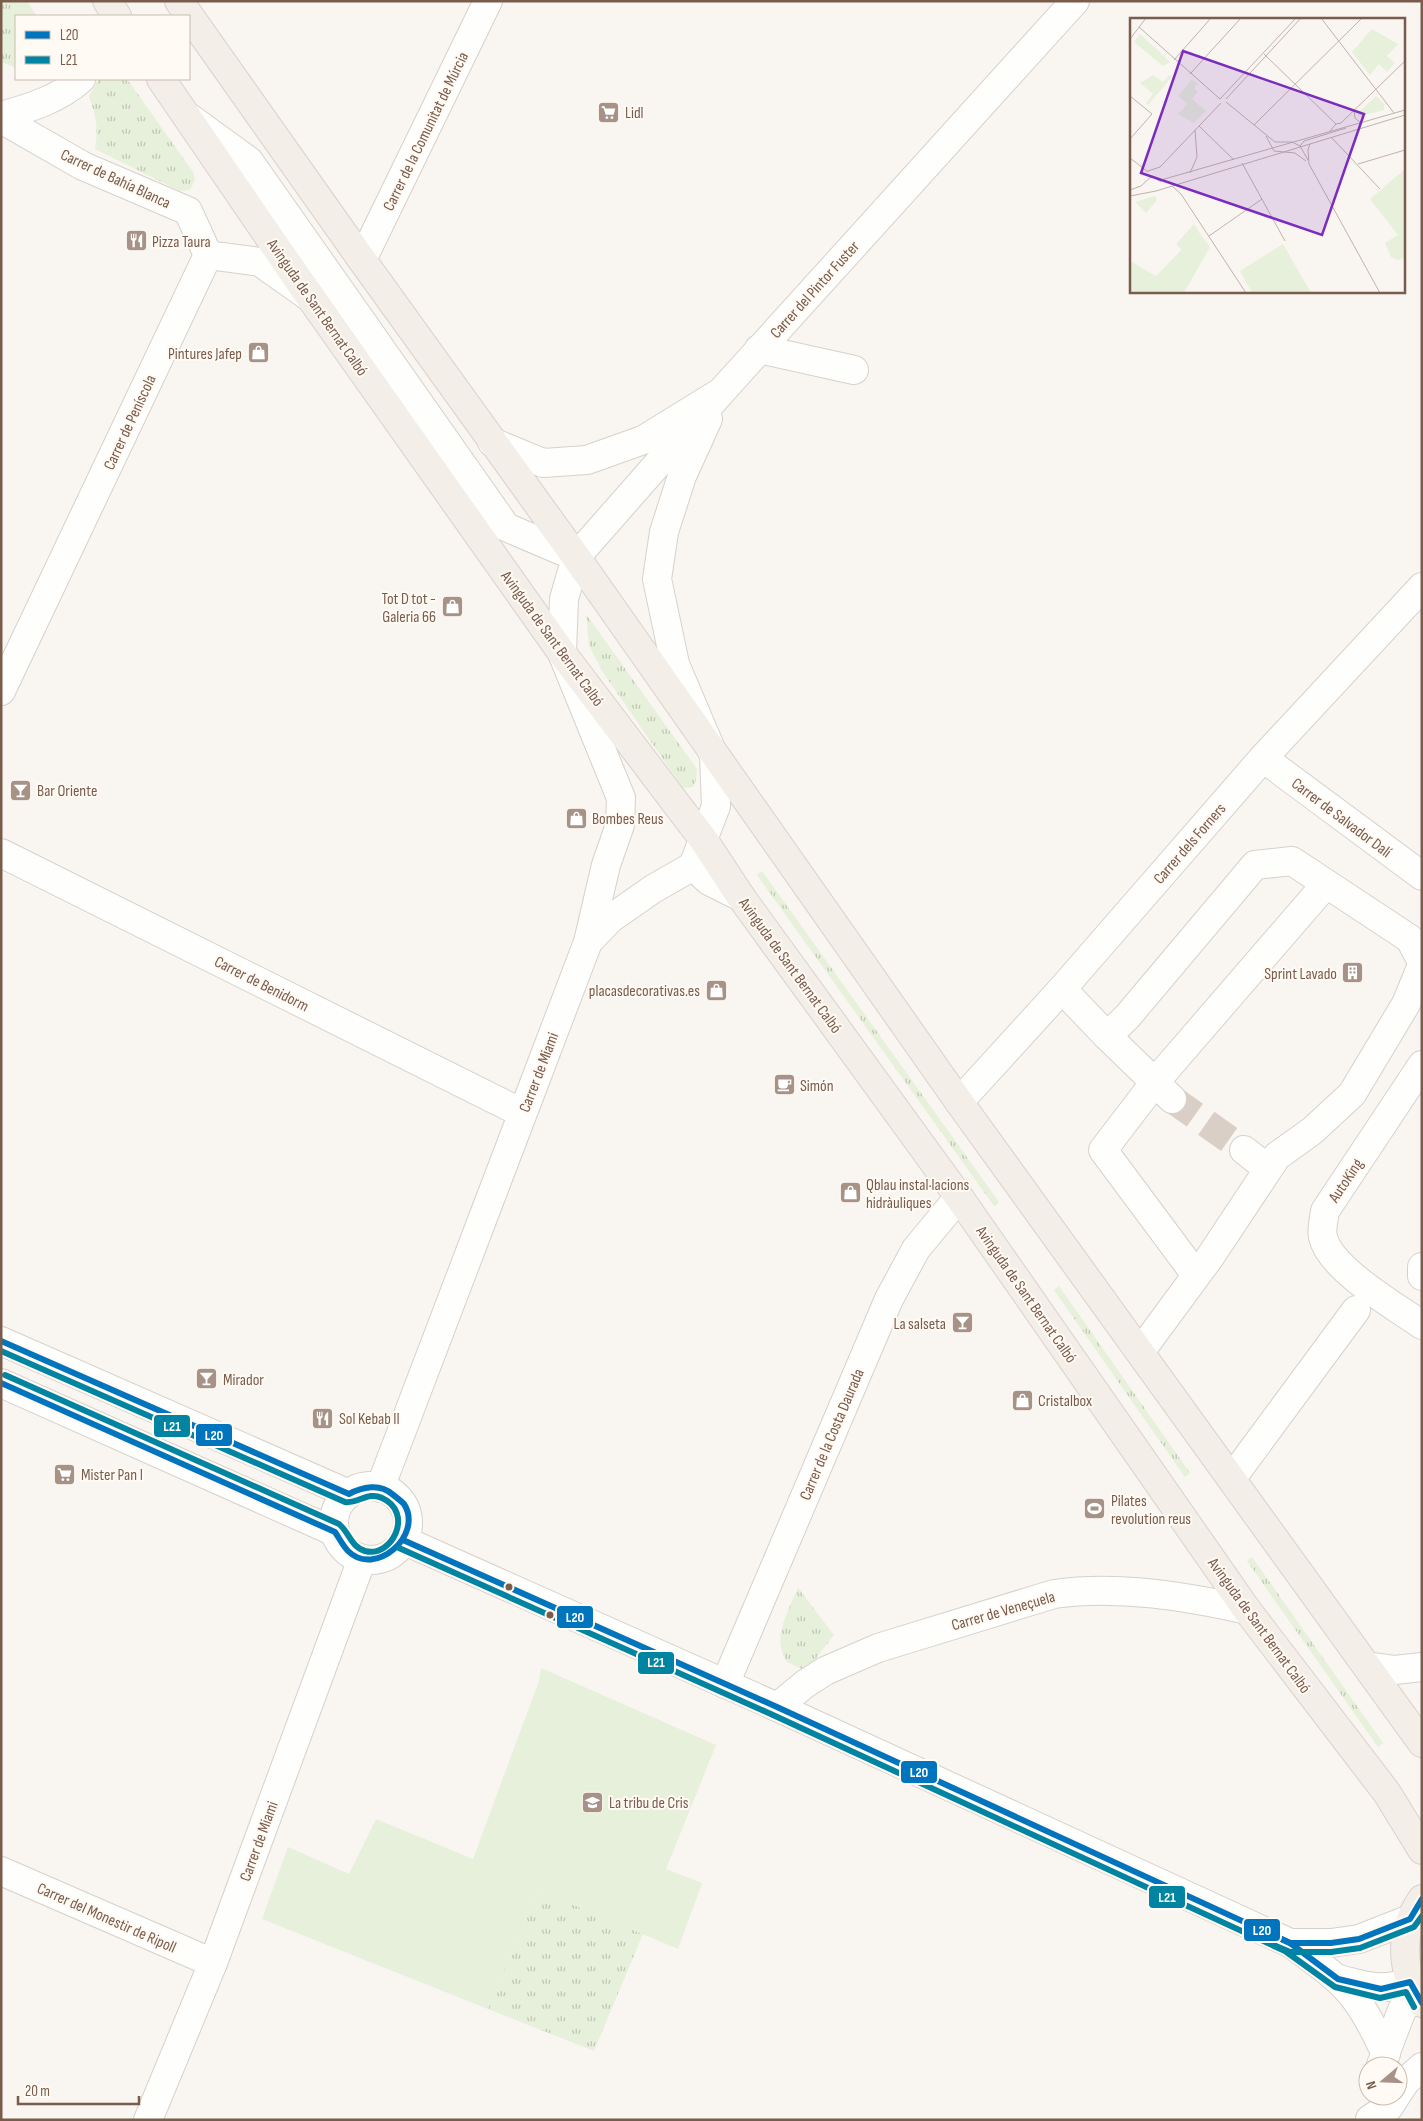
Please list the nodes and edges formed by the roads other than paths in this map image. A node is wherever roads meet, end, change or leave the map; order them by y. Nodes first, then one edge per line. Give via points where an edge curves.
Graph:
1 (106, 1) edge
2 (179, 1) edge
3 (488, 1) edge
4 (1076, 1) edge
5 (104, 15) edge
6 (116, 15) edge
7 (189, 15) edge
8 (190, 17) edge
9 (80, 80) edge
10 (163, 80) edge
11 (1, 117) edge
12 (189, 118) junction
13 (208, 255) junction
14 (362, 260) junction
15 (310, 297) junction
16 (759, 349) junction
17 (854, 370) dead end
18 (721, 392) junction
19 (492, 442) junction
20 (576, 557) junction
21 (1422, 587) edge
22 (562, 653) junction
23 (1, 691) edge
24 (714, 756) junction
25 (1263, 758) junction
26 (703, 839) junction
27 (1, 853) edge
28 (693, 866) junction
29 (1422, 876) edge
30 (1326, 884) junction
31 (741, 897) junction
32 (588, 942) junction
33 (1422, 963) edge
34 (1062, 989) junction
35 (1107, 1036) junction
36 (1422, 1065) edge
37 (1164, 1090) junction
38 (959, 1102) junction
39 (522, 1113) junction
40 (1244, 1150) tunnel mouth
41 (1268, 1169) junction
42 (959, 1197) junction
43 (1422, 1267) edge
44 (1196, 1276) junction
45 (1422, 1276) edge
46 (1356, 1310) dead end
47 (1422, 1325) edge
48 (1, 1340) edge
49 (1140, 1352) junction
50 (1, 1383) edge
51 (1232, 1478) junction
52 (380, 1488) junction
53 (349, 1494) junction
54 (335, 1532) junction
55 (404, 1540) junction
56 (362, 1559) junction
57 (1247, 1610) junction
58 (1367, 1666) junction
59 (1422, 1667) edge
60 (725, 1684) junction
61 (777, 1707) junction
62 (1422, 1743) edge
63 (1422, 1850) edge
64 (1, 1871) edge
65 (1416, 1909) edge
66 (1290, 1943) junction
67 (213, 1963) junction
68 (1338, 1979) junction
69 (1416, 1993) edge
70 (1381, 2056) edge
71 (1385, 2056) edge
72 (1422, 2067) edge
73 (1408, 2079) edge
74 (1369, 2106) edge
75 (1391, 2106) edge
76 (148, 2120) edge
77 (1370, 2120) edge

1 - 5 street
1 - 6 main road
2 - 7 main road
3 - 14 street, Carrer de la Comunitat de Múrcia
4 - 16 street, Carrer del Pintor Fuster
8 - 14 main road
9 - 11 street, Carrer de Bahía Blanca via 28,109
10 - 12 main road, Avinguda de Sant Bernat Calbó
11 - 13 street, Carrer de Bahía Blanca via 83,166 188,211
12 - 15 main road, Avinguda de Sant Bernat Calbó
12 - 20 street via 249,161 506,527
13 - 15 street via 260,262
13 - 23 street, Carrer de Peníscola
14 - 19 main road
15 - 22 main road, Avinguda de Sant Bernat Calbó
16 - 17 street
16 - 18 street, Carrer del Pintor Fuster
18 - 19 street, Carrer del Pintor Fuster via 643,440 587,460 543,463
18 - 20 street
18 - 24 street via 682,476 664,532 657,579 675,664
19 - 20 main road
20 - 22 street via 564,599
20 - 24 main road
21 - 25 street, Carrer dels Forners
22 - 26 main road, Avinguda de Sant Bernat Calbó
22 - 32 street, Carrer de Miami via 621,798 620,825 606,865
24 - 26 street via 716,806
24 - 38 main road
25 - 29 street, Carrer de Salvador Dalí
25 - 34 street, Carrer dels Forners
26 - 28 street
26 - 31 main road, Avinguda de Sant Bernat Calbó
27 - 39 street, Carrer de Benidorm
28 - 31 street via 709,880
28 - 32 street via 653,889 610,920
30 - 33 street via 1410,939
30 - 35 street via 1292,861 1255,864 1127,1017
30 - 37 street
31 - 42 main road, Avinguda de Sant Bernat Calbó
32 - 39 street, Carrer de Miami
33 - 41 street via 1406,1004 1352,1094 1312,1131 1277,1156
34 - 35 street
34 - 38 street, Carrer dels Forners
35 - 37 street
36 - 47 street, AutoKing via 1325,1211 1323,1236 1328,1250 1342,1269
37 - 44 street via 1103,1150
38 - 49 main road
39 - 52 street, Carrer de Miami
40 - 41 street
41 - 44 street
42 - 57 main road, Avinguda de Sant Bernat Calbó
42 - 60 street, Carrer de la Costa Daurada via 916,1249 889,1299
43 - 45 street
44 - 49 street
46 - 51 street
48 - 53 street
49 - 51 main road
50 - 54 street
51 - 58 main road
52 - 53 street via 358,1488
52 - 55 street via 390,1492 405,1508 408,1519
53 - 54 street via 336,1510
54 - 56 street via 345,1549
55 - 56 street via 386,1557
55 - 60 street
56 - 67 street, Carrer de Miami
57 - 61 street, Carrer de Veneçuela via 1207,1601 1138,1593 1084,1590 1054,1594 878,1648 825,1671
57 - 63 main road, Avinguda de Sant Bernat Calbó via 1387,1793
58 - 59 street via 1395,1670
58 - 62 main road
60 - 61 street
61 - 66 street
64 - 67 street, Carrer del Monestir de Ripoll
65 - 66 street via 1359,1939
65 - 69 main road via 1406,1934 1404,1951 1405,1967
66 - 68 street
67 - 76 street, Carrer de Miami
68 - 69 street
68 - 70 street via 1365,2013
69 - 71 street via 1402,2010
72 - 73 street
74 - 77 street
75 - 77 street

